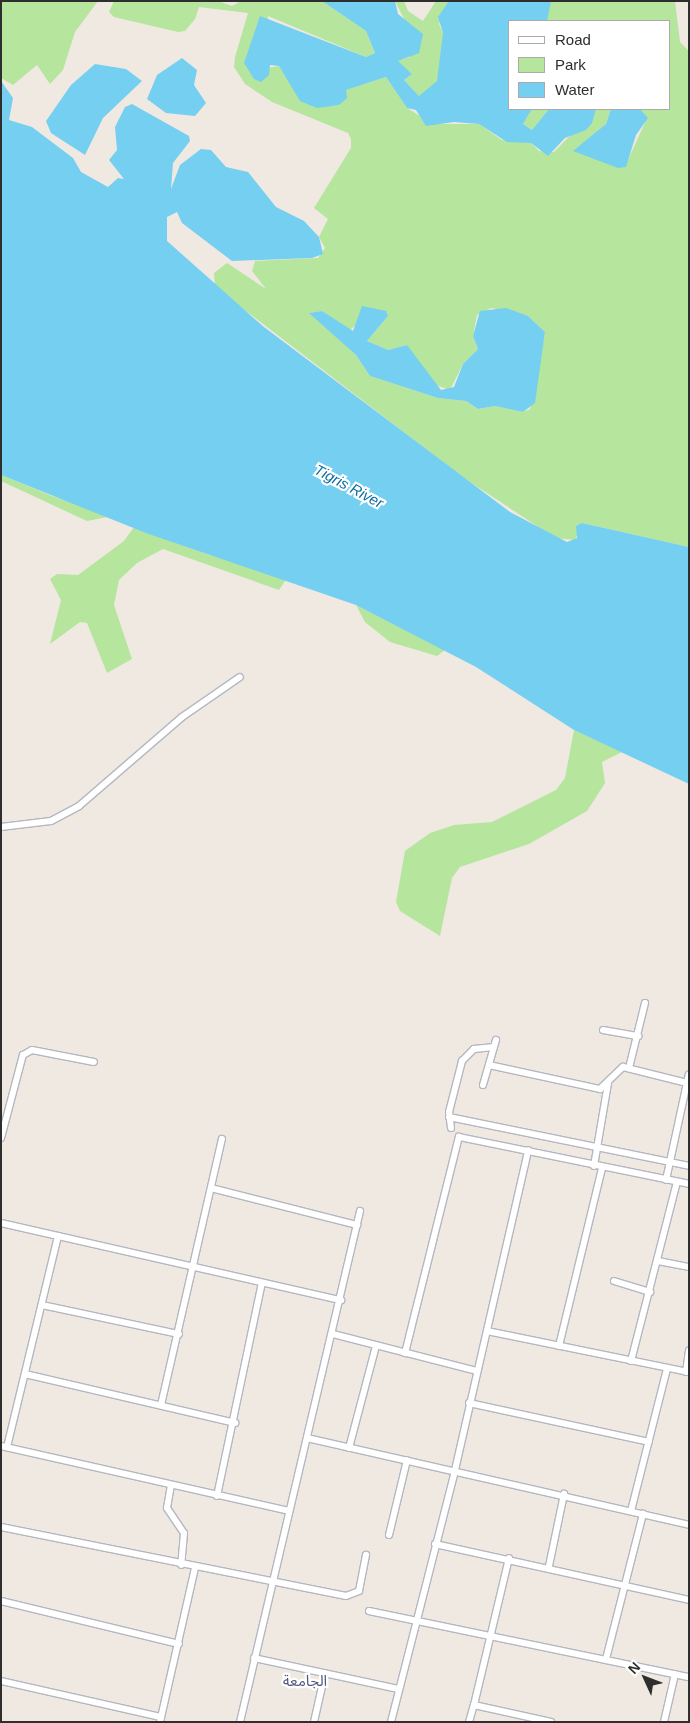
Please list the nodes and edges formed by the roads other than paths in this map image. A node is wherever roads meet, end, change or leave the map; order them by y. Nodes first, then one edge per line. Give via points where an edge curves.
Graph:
1 (240, 676) dead end
2 (1, 827) edge
3 (646, 1003) dead end
4 (603, 1030) dead end
5 (638, 1036) junction
6 (496, 1040) dead end
7 (494, 1048) junction
8 (94, 1062) dead end
9 (489, 1065) junction
10 (629, 1068) junction
11 (689, 1074) edge
12 (608, 1082) junction
13 (687, 1083) junction
14 (483, 1085) dead end
15 (685, 1106) edge
16 (449, 1117) junction
17 (451, 1128) dead end
18 (1, 1138) edge
19 (222, 1140) dead end
20 (598, 1148) junction
21 (528, 1150) junction
22 (670, 1162) junction
23 (594, 1166) junction
24 (689, 1166) edge
25 (602, 1168) junction
26 (666, 1180) junction
27 (677, 1182) junction
28 (689, 1184) edge
29 (211, 1188) junction
30 (360, 1211) dead end
31 (1, 1223) edge
32 (357, 1225) junction
33 (58, 1236) junction
34 (658, 1261) junction
35 (689, 1267) edge
36 (191, 1269) junction
37 (614, 1281) dead end
38 (262, 1283) junction
39 (650, 1292) junction
40 (341, 1300) junction
41 (42, 1305) junction
42 (487, 1331) junction
43 (179, 1334) junction
44 (333, 1334) junction
45 (376, 1346) junction
46 (559, 1346) junction
47 (689, 1350) edge
48 (405, 1353) junction
49 (631, 1361) junction
50 (667, 1369) junction
51 (477, 1371) junction
52 (688, 1372) edge
53 (25, 1374) junction
54 (469, 1403) junction
55 (161, 1406) junction
56 (235, 1423) junction
57 (307, 1438) junction
58 (649, 1442) junction
59 (4, 1446) edge
60 (348, 1448) junction
61 (407, 1460) junction
62 (455, 1470) junction
63 (171, 1485) junction
64 (564, 1494) junction
65 (217, 1496) junction
66 (289, 1511) junction
67 (631, 1511) junction
68 (643, 1514) junction
69 (689, 1525) edge
70 (1, 1527) edge
71 (389, 1535) dead end
72 (435, 1544) junction
73 (366, 1555) dead end
74 (509, 1558) junction
75 (181, 1565) junction
76 (549, 1566) junction
77 (194, 1568) junction
78 (272, 1584) junction
79 (627, 1584) junction
80 (689, 1600) edge
81 (1, 1601) edge
82 (369, 1611) dead end
83 (414, 1620) junction
84 (490, 1634) junction
85 (179, 1644) junction
86 (254, 1658) junction
87 (606, 1659) junction
88 (325, 1673) junction
89 (676, 1674) junction
90 (689, 1677) edge
91 (1, 1681) edge
92 (398, 1689) junction
93 (474, 1705) junction
94 (161, 1719) edge
95 (240, 1722) edge
96 (314, 1722) edge
97 (390, 1722) edge
98 (470, 1722) edge
99 (552, 1722) edge
100 (664, 1722) edge

1 - 2 street via 182,717 79,806 51,821
3 - 5 street
4 - 5 street
5 - 10 street
6 - 7 street
7 - 9 street
7 - 16 street via 474,1049 462,1061
8 - 18 street via 32,1050 23,1055
9 - 12 street via 596,1088
9 - 14 street
10 - 12 street via 619,1068
10 - 13 street
11 - 13 street
12 - 20 street
13 - 15 street
15 - 22 street
16 - 17 street
16 - 20 street
19 - 29 street
20 - 22 street
20 - 23 street
21 - 23 street
21 - 42 street
21 - 48 street via 466,1136 458,1139
22 - 24 street
22 - 26 street
23 - 25 street
25 - 26 street
25 - 46 street
26 - 27 street
27 - 28 street
27 - 34 street
29 - 32 street
29 - 36 street
30 - 32 street
31 - 33 street
32 - 40 street
33 - 36 street
33 - 41 street
34 - 35 street
34 - 39 street
36 - 38 street
36 - 43 street
37 - 39 street
38 - 40 street
38 - 56 street
39 - 49 street
40 - 44 street
41 - 43 street
41 - 53 street
42 - 46 street
42 - 51 street
43 - 55 street
44 - 45 street
44 - 57 street
45 - 48 street
45 - 60 street
46 - 49 street
47 - 52 street
48 - 51 street
49 - 50 street
50 - 52 street
50 - 58 street
51 - 54 street
53 - 55 street
53 - 59 street
54 - 58 street
54 - 62 street
55 - 56 street
56 - 65 street
57 - 60 street
57 - 66 street
58 - 67 street
59 - 63 street
60 - 61 street
61 - 62 street
61 - 71 street
62 - 64 street
62 - 72 street
63 - 65 street
63 - 75 street via 167,1508 184,1533
64 - 67 street
64 - 76 street
65 - 66 street
66 - 78 street
67 - 68 street
68 - 69 street
68 - 79 street
70 - 75 street
72 - 74 street
72 - 83 street
73 - 78 street via 359,1591 351,1596
74 - 76 street
74 - 84 street
75 - 77 street
76 - 79 street
77 - 78 street
77 - 85 street
78 - 86 street
79 - 80 street
79 - 87 street
81 - 85 street
82 - 83 street
83 - 84 street
83 - 92 street
84 - 87 street
84 - 93 street
85 - 94 street
86 - 88 street
86 - 95 street
87 - 89 street
88 - 92 street
88 - 96 street
89 - 90 street
89 - 100 street
91 - 94 street
92 - 97 street
93 - 98 street
93 - 99 street

